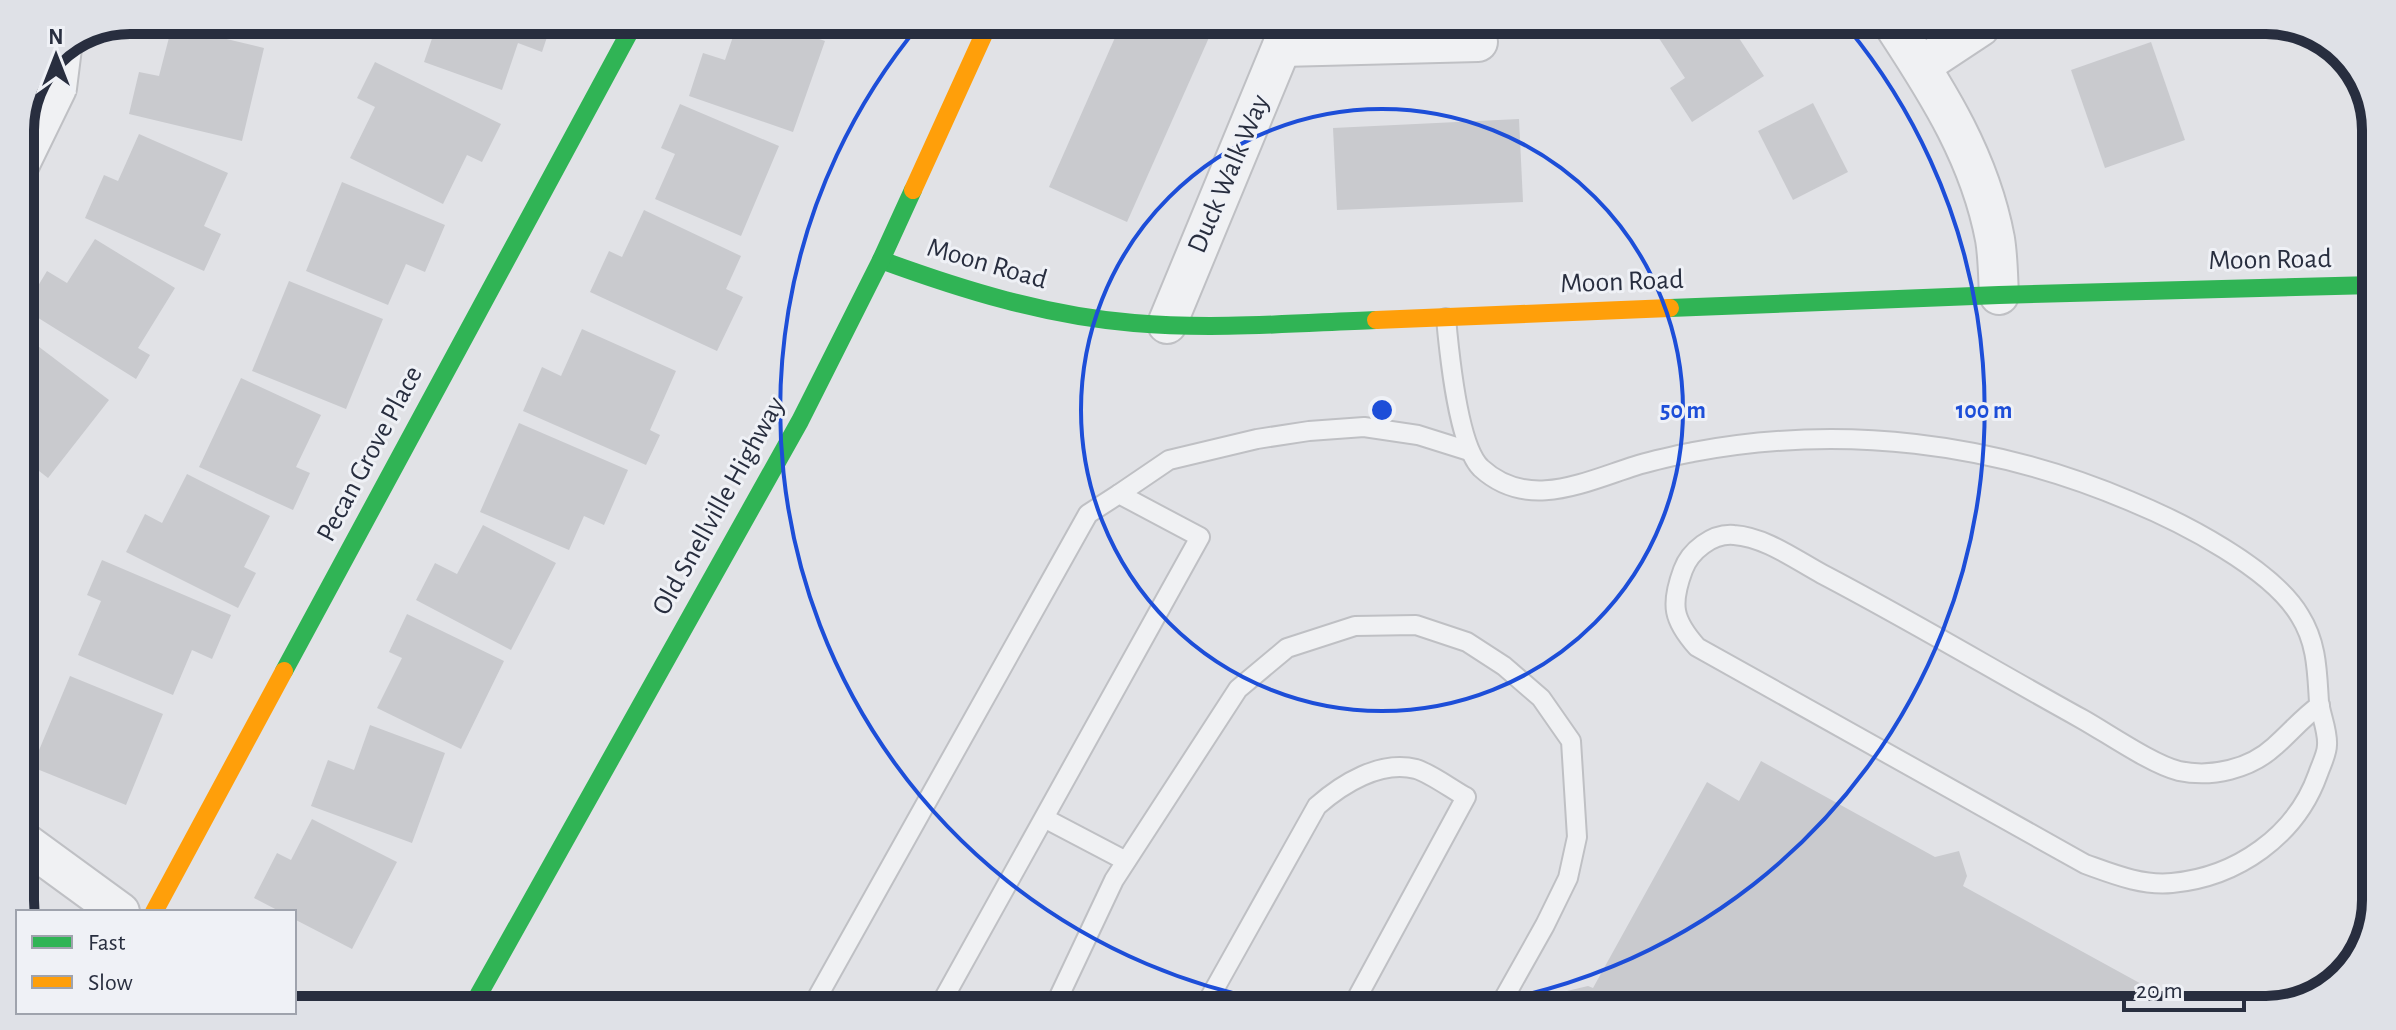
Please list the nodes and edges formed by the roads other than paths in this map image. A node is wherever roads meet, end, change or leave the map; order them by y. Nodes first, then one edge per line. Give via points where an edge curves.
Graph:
1 (629, 34) edge
2 (984, 34) edge
3 (1900, 34) edge
4 (1969, 34) edge
5 (1286, 36) edge
6 (1478, 42) dead end
7 (60, 65) edge
8 (1921, 66) junction
9 (34, 135) edge
10 (881, 260) junction
11 (2362, 285) edge
12 (1999, 295) junction
13 (1446, 317) junction
14 (1167, 324) junction
15 (1469, 451) junction
16 (1119, 494) junction
17 (2320, 705) junction
18 (1046, 819) junction
19 (34, 849) edge
20 (1126, 861) junction
21 (117, 910) edge
22 (155, 910) edge
23 (478, 996) edge
24 (818, 996) edge
25 (945, 996) edge
26 (1059, 996) edge
27 (1211, 996) edge
28 (1358, 996) edge
29 (1505, 996) edge

1 - 22 street, Pecan Grove Place
2 - 10 street, Old Snellville Highway
3 - 8 street
4 - 8 street
5 - 6 street
5 - 14 street, Duck Walk Way
7 - 9 street via 57,88
8 - 12 street via 1953,118 1984,193 1996,242
10 - 14 street, Moon Road via 943,283 1056,313
10 - 23 street, Old Snellville Highway via 800,421
11 - 12 street, Moon Road
12 - 13 street, Moon Road
13 - 14 street, Moon Road
13 - 15 lane via 1449,360
15 - 16 lane via 1418,435 1364,427 1309,431 1169,460
15 - 17 lane via 1497,478 1534,492 1555,491 1693,452 1793,439 1906,441 2051,471 2180,525 2282,591 2313,641
16 - 18 lane via 1200,537
16 - 24 lane via 1088,514
17 - 17 lane via 2249,764 2224,772 2178,771 1760,542 1732,534 1706,542 1687,558 1679,580 1679,627 1697,647 2085,864 2143,882 2205,876 2237,864 2282,834 2302,809 2327,746
18 - 20 lane
18 - 25 lane
19 - 21 street
20 - 26 lane
20 - 29 lane via 1238,689 1287,648 1355,626 1416,625 1467,642 1541,698 1571,741 1577,837 1568,878
27 - 28 lane via 1317,806 1339,787 1382,769 1416,769 1466,797

